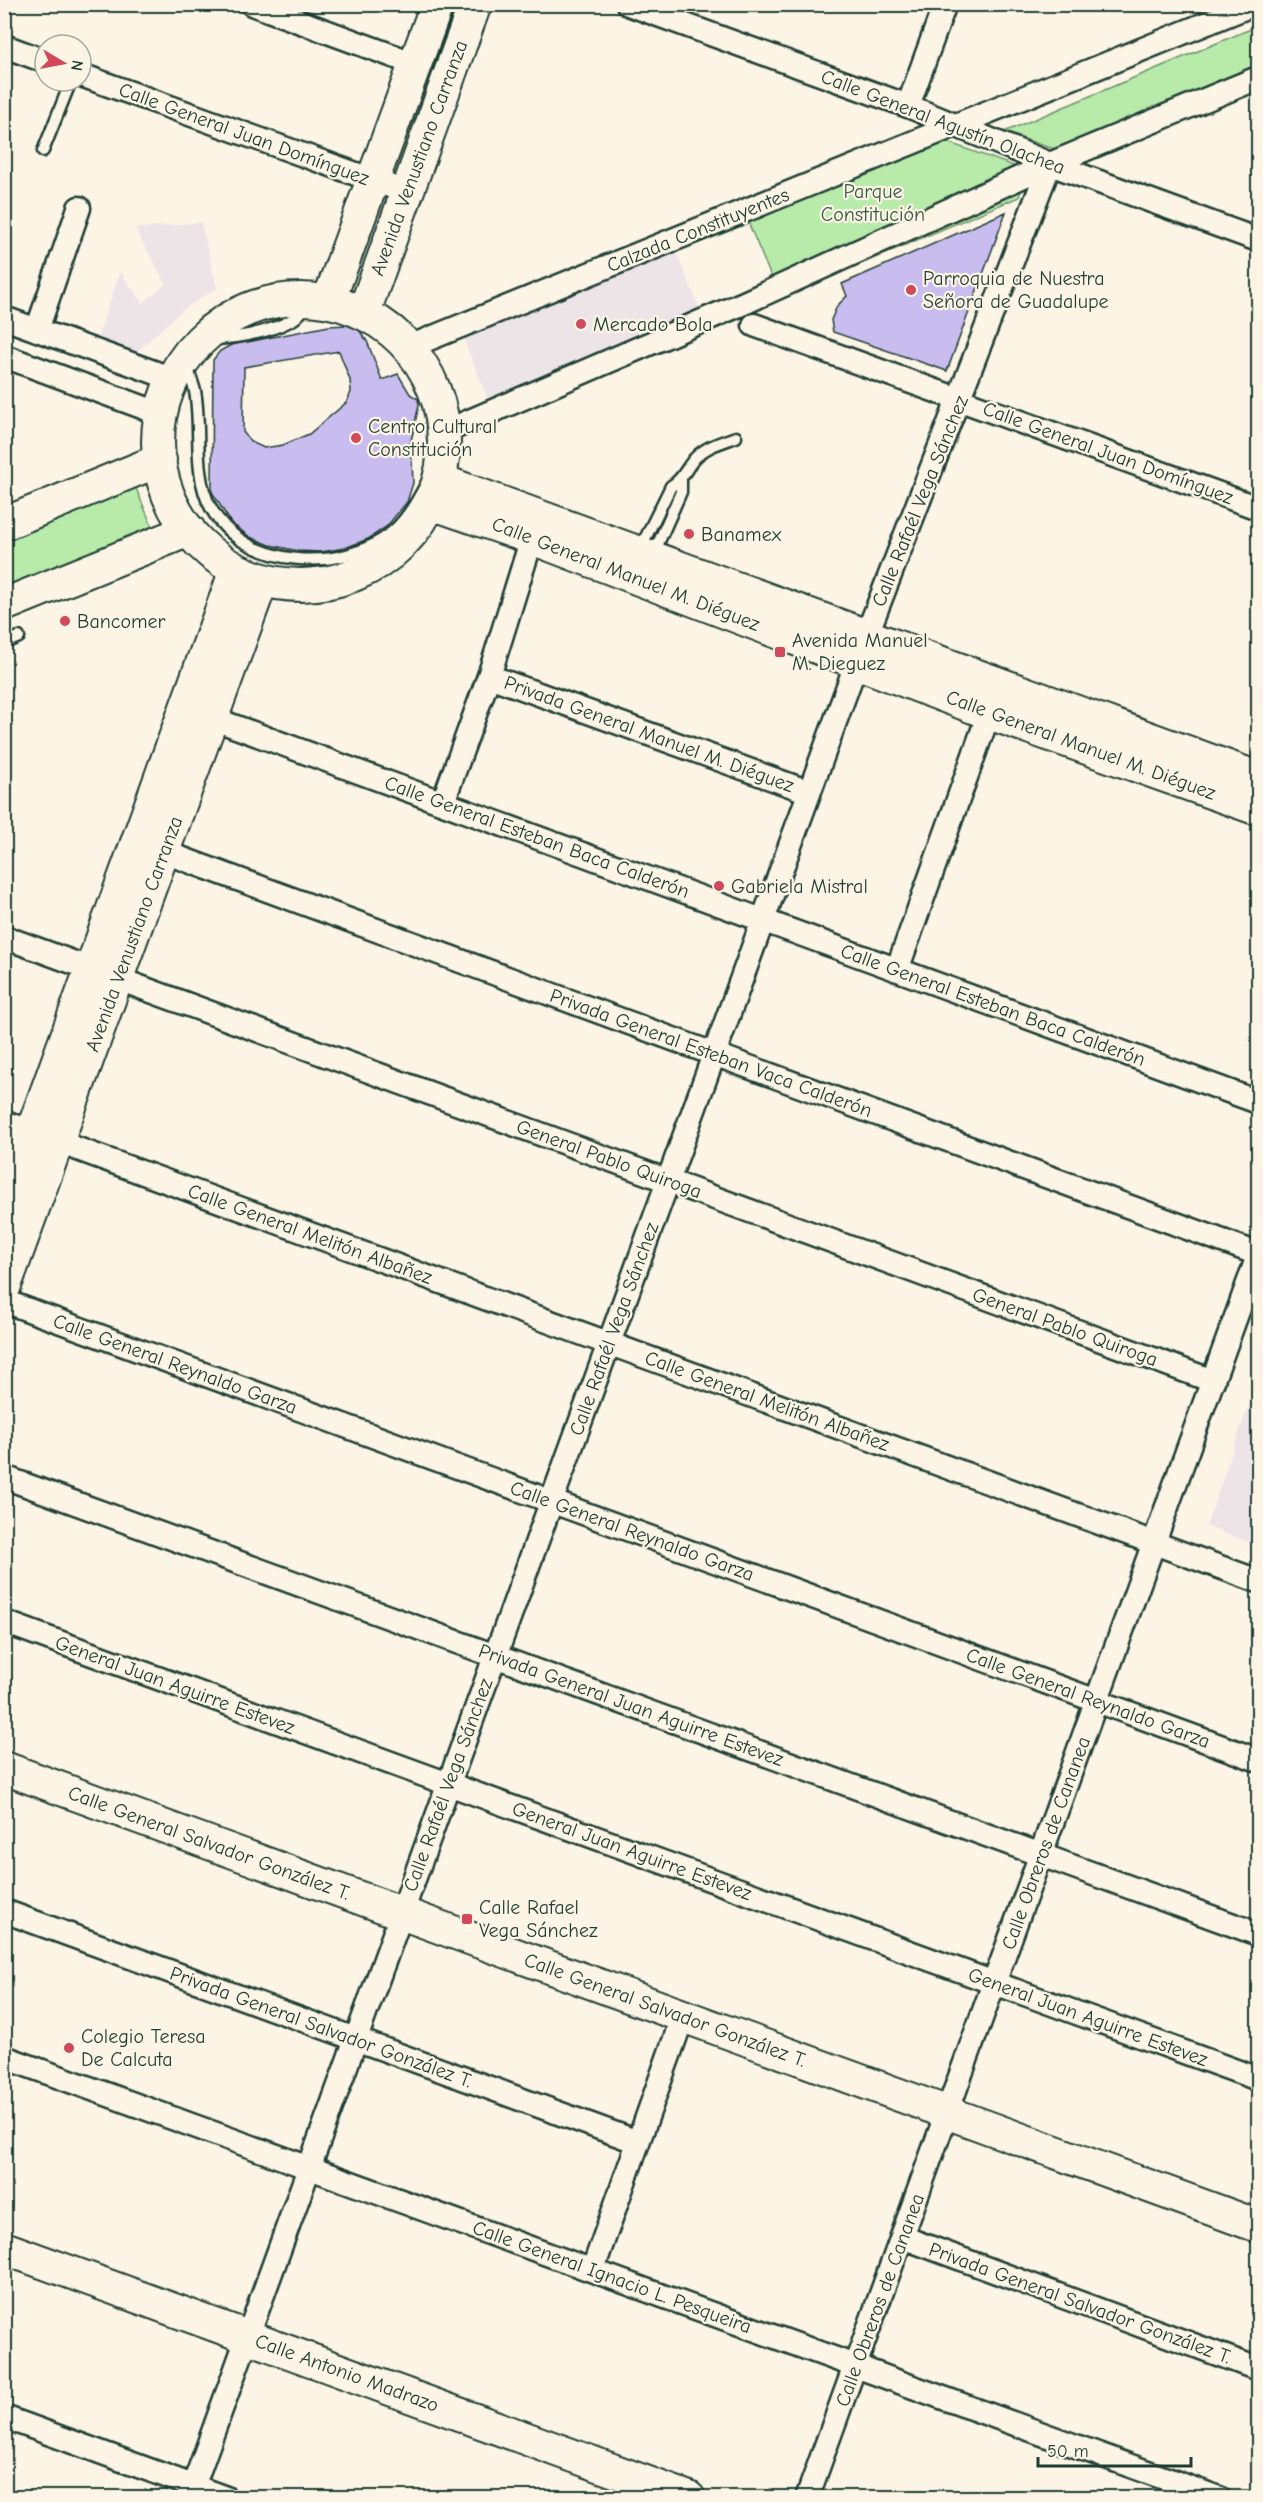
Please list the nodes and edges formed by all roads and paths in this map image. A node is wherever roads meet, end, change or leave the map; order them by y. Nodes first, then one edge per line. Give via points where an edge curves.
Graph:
1 (252, 4) edge
2 (437, 4) edge
3 (475, 4) edge
4 (628, 4) edge
5 (945, 4) edge
6 (1254, 4) edge
7 (4, 46) edge
8 (33, 57) edge
9 (415, 64) junction
10 (1258, 78) edge
11 (93, 79) edge
12 (65, 93) edge
13 (908, 106) junction
14 (955, 126) junction
15 (43, 151) dead end
16 (1050, 164) junction
17 (373, 181) junction
18 (406, 192) junction
19 (79, 208) dead end
20 (1258, 240) edge
21 (320, 300) junction
22 (364, 312) junction
23 (4, 318) edge
24 (754, 325) dead end
25 (37, 330) junction
26 (410, 347) junction
27 (4, 356) edge
28 (186, 360) junction
29 (960, 399) junction
30 (161, 414) junction
31 (736, 437) dead end
32 (160, 460) junction
33 (439, 468) junction
34 (1258, 508) edge
35 (4, 524) edge
36 (189, 530) junction
37 (532, 538) junction
38 (641, 566) junction
39 (249, 575) junction
40 (4, 605) edge
41 (20, 637) dead end
42 (4, 644) edge
43 (862, 647) junction
44 (489, 676) junction
45 (200, 713) junction
46 (989, 713) junction
47 (1258, 778) edge
48 (810, 792) junction
49 (443, 802) junction
50 (1258, 809) edge
51 (164, 852) junction
52 (763, 920) junction
53 (4, 937) edge
54 (897, 970) junction
55 (105, 974) junction
56 (714, 1054) junction
57 (1258, 1102) edge
58 (32, 1132) edge
59 (668, 1181) junction
60 (4, 1209) edge
61 (1258, 1255) edge
62 (4, 1288) edge
63 (4, 1301) edge
64 (609, 1343) junction
65 (1213, 1381) junction
66 (4, 1477) edge
67 (551, 1501) junction
68 (1154, 1543) junction
69 (1258, 1581) edge
70 (4, 1623) edge
71 (495, 1656) junction
72 (1097, 1701) junction
73 (1258, 1760) edge
74 (4, 1768) edge
75 (448, 1784) junction
76 (1041, 1855) junction
77 (4, 1911) edge
78 (402, 1914) junction
79 (1258, 1934) edge
80 (995, 1983) junction
81 (683, 2016) junction
82 (356, 2039) junction
83 (4, 2057) edge
84 (1258, 2079) edge
85 (948, 2113) junction
86 (638, 2142) junction
87 (310, 2167) junction
88 (1258, 2226) edge
89 (902, 2237) junction
90 (4, 2248) edge
91 (593, 2270) junction
92 (248, 2337) junction
93 (856, 2365) junction
94 (1258, 2369) edge
95 (4, 2417) edge
96 (191, 2492) edge
97 (226, 2498) edge
98 (689, 2498) edge
99 (807, 2498) edge
100 (1219, 2498) edge

1 - 9 street
2 - 9 street, Avenida Venustiano Carranza
3 - 18 street, Avenida Venustiano Carranza
4 - 13 street, Calle General Agustín Olachea
5 - 13 street
6 - 14 street, Calzada Constituyentes
7 - 8 street
9 - 17 street, Avenida Venustiano Carranza
10 - 16 street
11 - 17 street, Calle General Juan Domínguez
12 - 15 lane
13 - 14 street, Calle General Agustín Olachea
14 - 16 street, Calle General Agustín Olachea
14 - 26 street, Calzada Constituyentes
16 - 20 street, Calle General Agustín Olachea
16 - 29 street, Calle Rafaél Vega Sánchez
16 - 33 street via 744,303
17 - 18 street, Calle General Juan Domínguez
17 - 21 street, Avenida Venustiano Carranza
18 - 22 street, Avenida Venustiano Carranza
19 - 25 street
21 - 22 street
21 - 28 street via 291,298 255,306 221,323
22 - 26 street
23 - 25 street
24 - 29 street, Calle General Juan Domínguez
25 - 28 street
26 - 33 street via 434,387
27 - 30 street
28 - 30 street
28 - 33 lane via 195,391 203,485 210,506 222,526 258,549 323,561 369,545 392,532
29 - 34 street, Calle General Juan Domínguez
29 - 43 street, Calle Rafaél Vega Sánchez
30 - 32 street
31 - 38 lane via 709,447 696,458 681,480 681,492
32 - 35 street
32 - 36 street via 165,485
33 - 37 street, Calle General Manuel M. Diéguez
33 - 38 street, Calle General Manuel M. Diéguez
33 - 39 street via 418,527 400,546 370,567 336,581 299,585
36 - 39 street via 204,549
36 - 40 street
37 - 38 street, Calle General Manuel M. Diéguez
37 - 44 street
38 - 43 street, Calle General Manuel M. Diéguez
39 - 45 street, Avenida Venustiano Carranza
41 - 42 lane
43 - 46 street, Calle General Manuel M. Diéguez
43 - 47 street, Calle General Manuel M. Diéguez
43 - 48 street, Calle Rafaél Vega Sánchez
44 - 48 street, Privada General Manuel M. Diéguez
44 - 49 street
45 - 49 street, Calle General Esteban Baca Calderón
45 - 51 street, Avenida Venustiano Carranza
45 - 55 street, Avenida Venustiano Carranza
46 - 50 street, Calle General Manuel M. Diéguez
46 - 54 street
48 - 52 street, Calle Rafaél Vega Sánchez
49 - 52 street, Calle General Esteban Baca Calderón
51 - 55 street, Avenida Venustiano Carranza
51 - 56 street, Privada General Esteban Vaca Calderón
52 - 54 street, Calle General Esteban Baca Calderón
52 - 56 street, Calle Rafaél Vega Sánchez
53 - 55 street, General Pablo Quiroga
54 - 57 street, Calle General Esteban Baca Calderón
55 - 58 street, Avenida Venustiano Carranza
55 - 59 street, General Pablo Quiroga
56 - 59 street, Calle Rafaél Vega Sánchez
56 - 61 street, Privada General Esteban Vaca Calderón
58 - 60 street, Avenida Venustiano Carranza
58 - 62 street, Avenida Venustiano Carranza
58 - 64 street, Calle General Melitón Albañez
59 - 64 street, Calle Rafaél Vega Sánchez
59 - 65 street, General Pablo Quiroga
61 - 65 street, Calle Obreros de Cananea
63 - 67 street, Calle General Reynaldo Garza
64 - 67 street, Calle Rafaél Vega Sánchez
64 - 68 street, Calle General Melitón Albañez
65 - 68 street, Calle Obreros de Cananea
66 - 71 street, Privada General Juan Aguirre Estevez
67 - 71 street, Calle Rafaél Vega Sánchez
67 - 72 street, Calle General Reynaldo Garza
68 - 69 street, Calle General Melitón Albañez
68 - 72 street, Calle Obreros de Cananea
70 - 75 street, General Juan Aguirre Estevez
71 - 75 street, Calle Rafaél Vega Sánchez
71 - 76 street, Privada General Juan Aguirre Estevez
72 - 73 street, Calle General Reynaldo Garza
72 - 76 street, Calle Obreros de Cananea
74 - 78 street, Calle General Salvador González T.
75 - 78 street, Calle Rafaél Vega Sánchez
75 - 80 street, General Juan Aguirre Estevez
76 - 79 street, Privada General Juan Aguirre Estevez
76 - 80 street, Calle Obreros de Cananea
77 - 82 street, Privada General Salvador González T.
78 - 81 street, Calle General Salvador González T.
78 - 82 street, Calle Rafaél Vega Sánchez
80 - 84 street, General Juan Aguirre Estevez
80 - 85 street, Calle Obreros de Cananea
81 - 85 street, Calle General Salvador González T.
81 - 86 street
82 - 86 street, Privada General Salvador González T.
82 - 87 street, Calle Rafaél Vega Sánchez
83 - 87 street, Calle General Ignacio L. Pesqueira
85 - 88 street, Calle General Salvador González T.
85 - 89 street, Calle Obreros de Cananea
86 - 91 street
87 - 91 street, Calle General Ignacio L. Pesqueira
87 - 92 street, Calle Rafaél Vega Sánchez
89 - 93 street, Calle Obreros de Cananea
89 - 94 street, Privada General Salvador González T.
90 - 92 street, Calle Antonio Madrazo
91 - 93 street, Calle General Ignacio L. Pesqueira
92 - 96 street, Calle Rafaél Vega Sánchez
92 - 98 street, Calle Antonio Madrazo
93 - 99 street, Calle Obreros de Cananea
93 - 100 street, Calle General Ignacio L. Pesqueira
95 - 96 street
96 - 97 street

